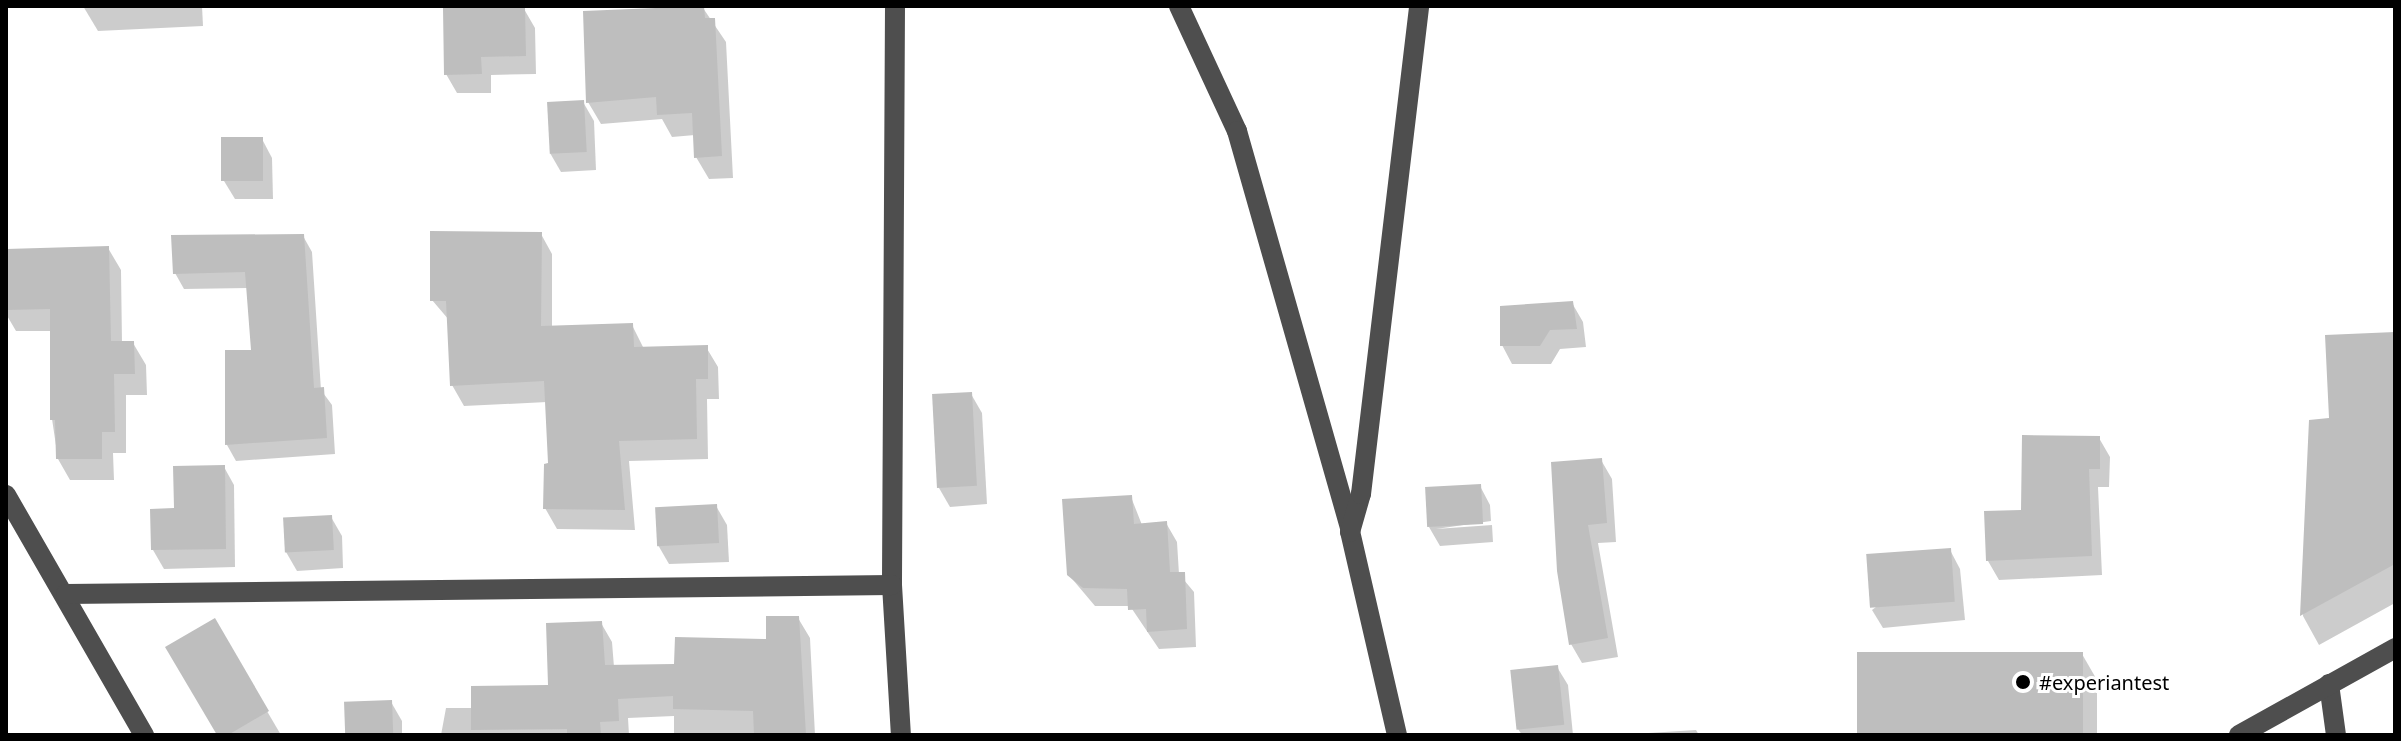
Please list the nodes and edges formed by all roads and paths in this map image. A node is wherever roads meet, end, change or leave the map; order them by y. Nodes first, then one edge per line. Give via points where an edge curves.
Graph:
1 (895, 6) edge
2 (1179, 6) edge
3 (1419, 6) edge
4 (6, 495) edge
5 (1350, 532) junction
6 (892, 585) junction
7 (66, 594) junction
8 (2395, 648) edge
9 (2329, 684) junction
10 (144, 735) edge
11 (901, 735) edge
12 (1397, 735) edge
13 (2239, 735) edge
14 (2336, 735) edge

1 - 6 street
2 - 5 street via 1237,131
3 - 5 street via 1361,494
4 - 7 street
5 - 12 street
6 - 7 street
6 - 11 street
7 - 10 street
8 - 9 street
9 - 13 street
9 - 14 street

